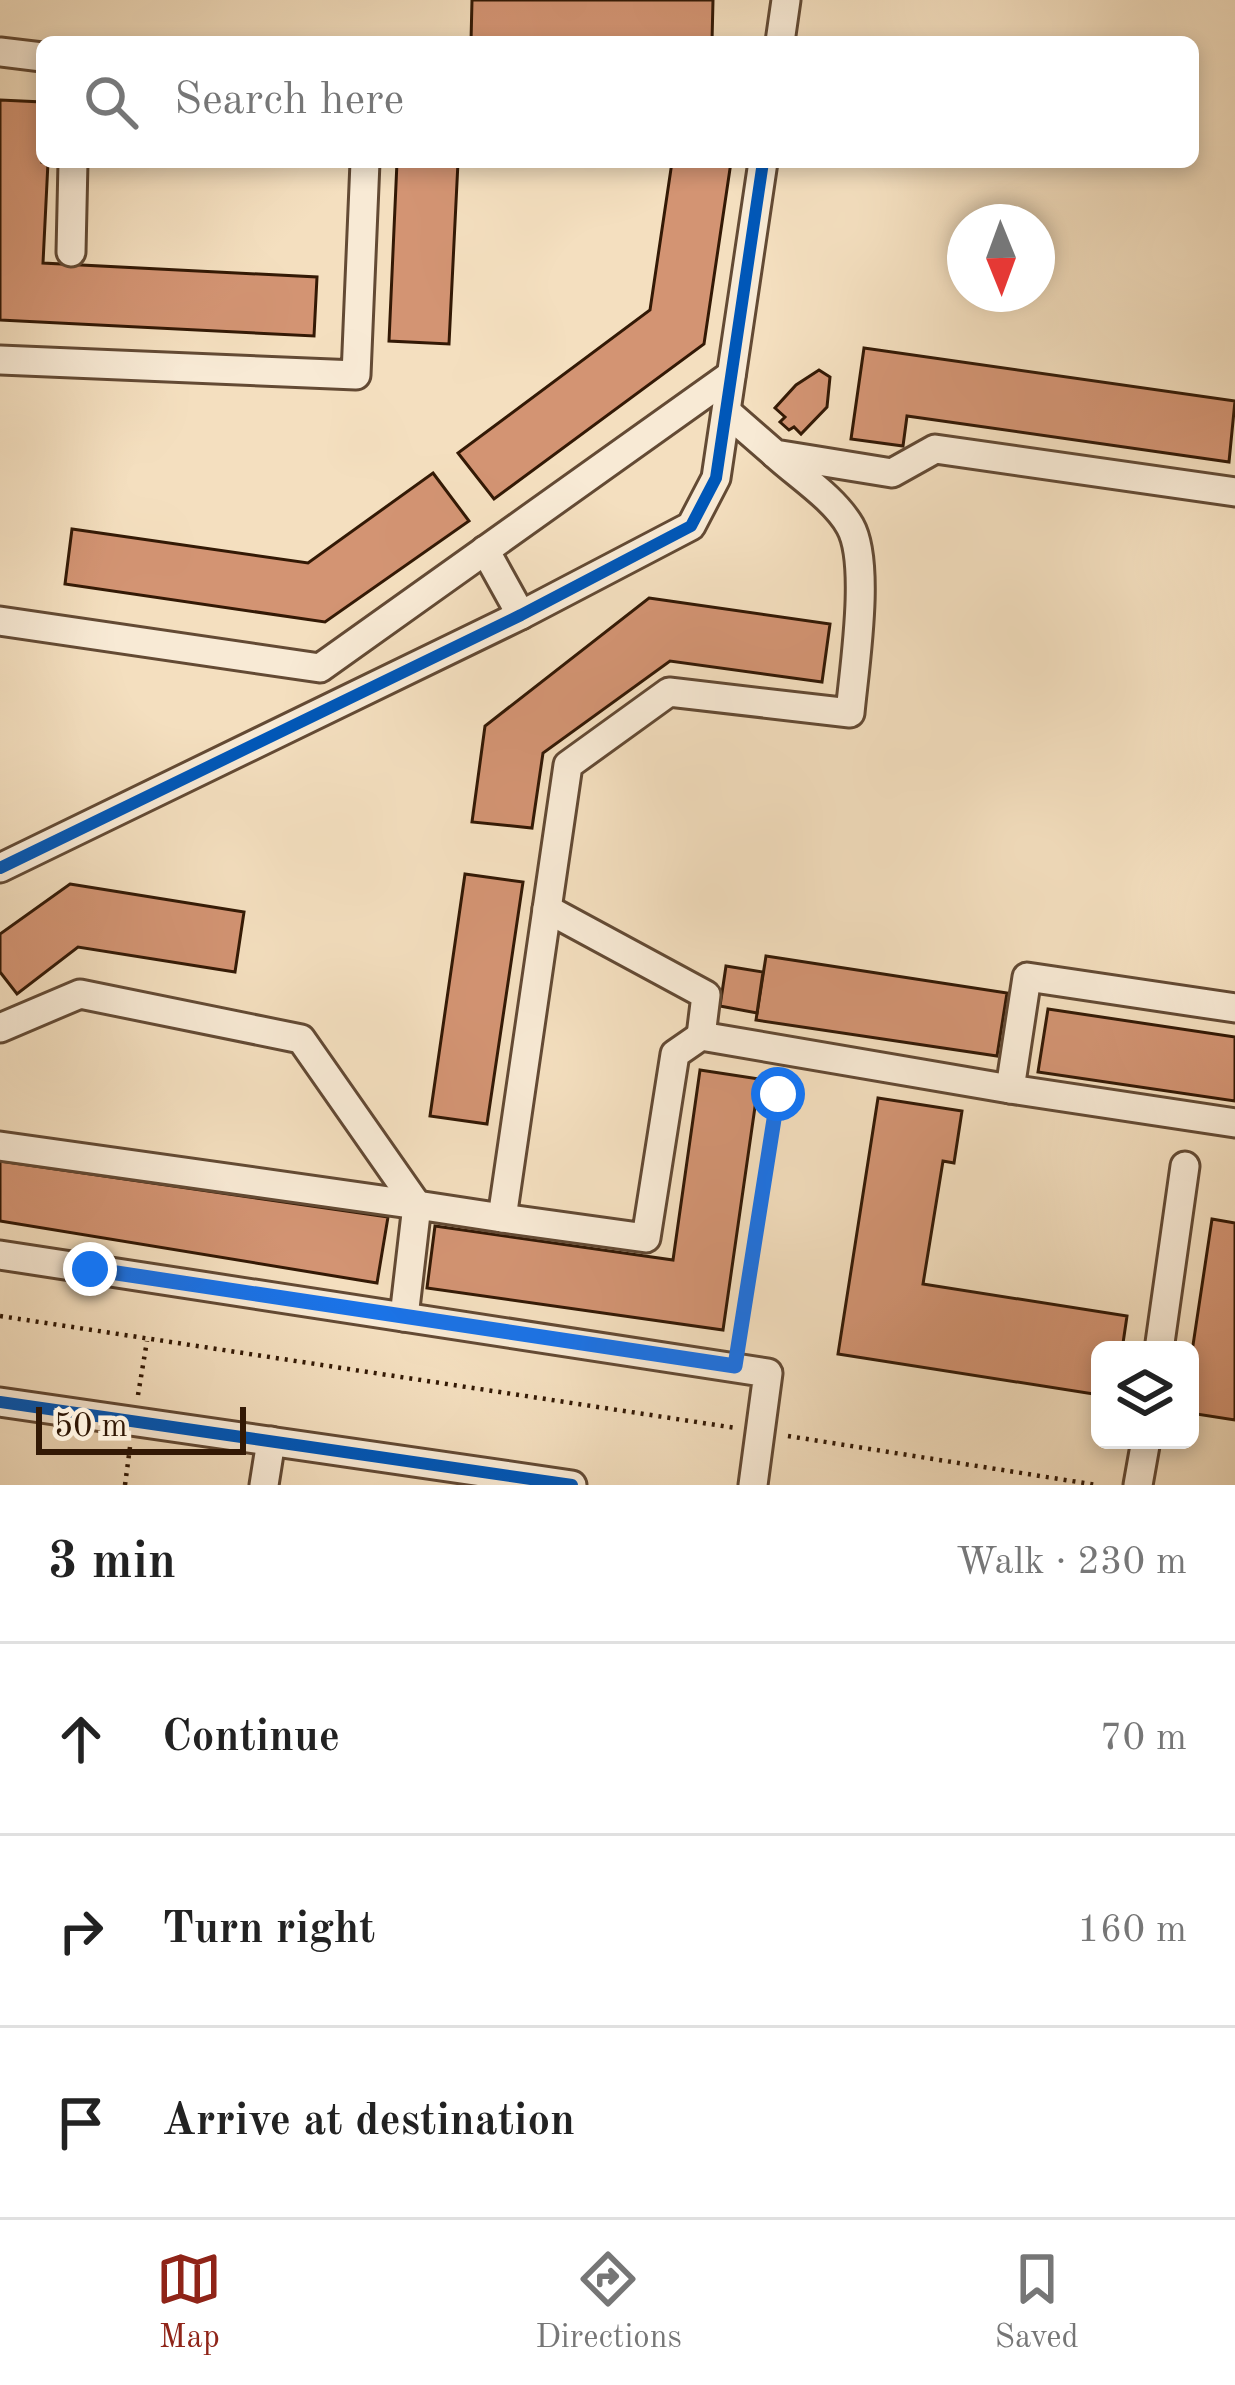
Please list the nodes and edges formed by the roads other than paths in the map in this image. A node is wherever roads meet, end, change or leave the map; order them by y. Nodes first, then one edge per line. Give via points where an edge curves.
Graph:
1 (786, 0) edge
2 (781, 36) edge
3 (0, 52) edge
4 (36, 56) edge
5 (73, 168) edge
6 (365, 168) edge
7 (762, 168) edge
8 (71, 252) dead end
9 (0, 361) edge
10 (731, 375) junction
11 (728, 413) junction
12 (776, 454) junction
13 (1235, 492) edge
14 (485, 550) junction
15 (521, 615) junction
16 (0, 621) edge
17 (0, 868) edge
18 (547, 909) junction
19 (1235, 1008) edge
20 (0, 1028) edge
21 (700, 1036) junction
22 (1010, 1089) junction
23 (1235, 1123) edge
24 (0, 1146) edge
25 (1185, 1166) dead end
26 (417, 1205) junction
27 (502, 1218) junction
28 (0, 1255) edge
29 (404, 1317) junction
30 (1160, 1341) edge
31 (0, 1402) edge
32 (272, 1441) junction
33 (1144, 1449) edge
34 (264, 1485) edge
35 (572, 1485) edge
36 (753, 1485) edge
37 (1138, 1485) edge

1 - 2 street
3 - 4 street
5 - 8 street
6 - 9 street via 356,375
7 - 10 street
10 - 11 street
10 - 14 street
11 - 12 street
11 - 15 street via 716,478 691,526
12 - 13 street via 892,473 935,449
12 - 18 street via 840,514 856,541 850,713 669,692 568,765
14 - 15 street
14 - 16 street via 320,668
15 - 17 street
18 - 21 street via 706,995
18 - 27 street
19 - 22 street via 1028,976
20 - 26 street via 80,994 301,1039
21 - 22 street
21 - 27 street via 675,1054 646,1238
22 - 23 street
24 - 26 street
25 - 30 street
26 - 27 street
26 - 29 street
28 - 29 street
29 - 36 street via 768,1373
31 - 32 street
32 - 34 street
32 - 35 street
33 - 37 street

